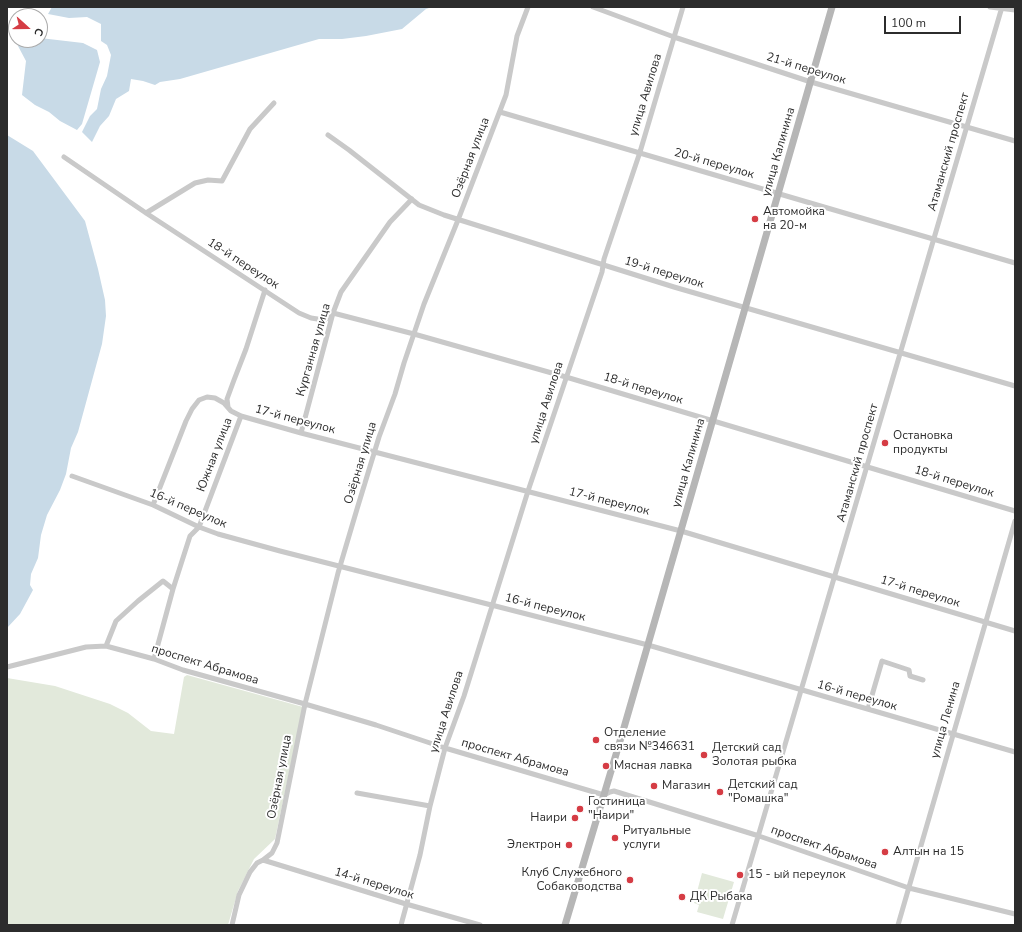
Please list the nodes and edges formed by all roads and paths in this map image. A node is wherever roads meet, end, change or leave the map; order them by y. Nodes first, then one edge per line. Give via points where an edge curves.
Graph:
1 (528, 7) edge
2 (593, 7) edge
3 (682, 7) edge
4 (832, 7) edge
5 (990, 7) edge
6 (1002, 8) edge
7 (1015, 10) edge
8 (674, 37) junction
9 (811, 82) junction
10 (274, 103) dead end
11 (500, 112) junction
12 (967, 128) junction
13 (328, 135) dead end
14 (1015, 141) edge
15 (640, 152) junction
16 (64, 157) dead end
17 (778, 193) junction
18 (412, 199) junction
19 (146, 213) junction
20 (458, 220) junction
21 (934, 239) junction
22 (1015, 263) edge
23 (603, 265) junction
24 (265, 290) junction
25 (746, 307) junction
26 (332, 315) junction
27 (414, 334) junction
28 (901, 352) junction
29 (566, 377) junction
30 (1015, 386) edge
31 (231, 411) junction
32 (241, 416) junction
33 (713, 420) junction
34 (301, 433) junction
35 (374, 452) junction
36 (868, 466) junction
37 (72, 476) dead end
38 (528, 491) junction
39 (153, 505) junction
40 (1015, 511) edge
41 (1015, 521) edge
42 (199, 527) junction
43 (681, 531) junction
44 (340, 566) junction
45 (835, 577) junction
46 (173, 589) junction
47 (492, 605) junction
48 (986, 623) junction
49 (1015, 631) edge
50 (648, 644) junction
51 (106, 646) junction
52 (154, 659) junction
53 (7, 667) edge
54 (923, 680) dead end
55 (801, 690) junction
56 (305, 704) junction
57 (868, 709) junction
58 (953, 734) junction
59 (445, 748) junction
60 (1015, 752) edge
61 (357, 793) dead end
62 (604, 795) junction
63 (430, 806) junction
64 (759, 836) junction
65 (263, 860) junction
66 (909, 888) junction
67 (406, 904) junction
68 (1015, 914) edge
69 (232, 925) edge
70 (401, 925) edge
71 (480, 925) edge
72 (565, 925) edge
73 (732, 925) edge
74 (898, 925) edge

1 - 11 street, Озёрная улица via 517,36 510,78
2 - 8 street, 21-й переулок
3 - 8 street, улица Авилова
4 - 9 main road, улица Калинина
5 - 6 street
6 - 7 street
6 - 12 street, Атаманский проспект
8 - 9 street, 21-й переулок
8 - 15 street, улица Авилова
9 - 12 street, 21-й переулок
9 - 17 main road, улица Калинина
10 - 19 street via 250,129 222,180 195,183
11 - 15 street, 20-й переулок
11 - 20 street, Озёрная улица
12 - 14 street, 21-й переулок
12 - 21 street, Атаманский проспект
13 - 18 street, 19-й переулок
15 - 17 street, 20-й переулок
15 - 23 street, улица Авилова
16 - 19 street, 18-й переулок
17 - 21 street, 20-й переулок
17 - 25 main road, улица Калинина
18 - 20 street, 19-й переулок via 419,205
18 - 26 street, Курганная улица via 390,222 367,254 341,292
19 - 24 street, 18-й переулок
20 - 23 street, 19-й переулок
20 - 27 street, Озёрная улица
21 - 22 street, 20-й переулок
21 - 28 street, Атаманский проспект
23 - 25 street, 19-й переулок
23 - 29 street, улица Авилова
24 - 26 street, 18-й переулок via 310,318 324,320
24 - 31 street, Южная улица via 227,399 227,406
25 - 28 street, 19-й переулок
25 - 33 main road, улица Калинина
26 - 27 street, 18-й переулок
26 - 34 street, Курганная улица
27 - 29 street, 18-й переулок
27 - 35 street, Озёрная улица
28 - 30 street, 19-й переулок
28 - 36 street, Атаманский проспект
29 - 33 street, 18-й переулок
29 - 38 street, улица Авилова
31 - 32 street, 17-й переулок
31 - 39 street, 17-й переулок via 224,403 207,397 199,400 192,408
32 - 34 street, 17-й переулок
32 - 42 street, Южная улица
33 - 36 street, 18-й переулок
33 - 43 main road, улица Калинина
34 - 35 street, 17-й переулок
35 - 38 street, 17-й переулок
35 - 44 street, Озёрная улица
36 - 40 street, 18-й переулок
36 - 45 street, Атаманский проспект
37 - 39 street, 16-й переулок
38 - 43 street, 17-й переулок
38 - 47 street, улица Авилова
39 - 42 street, 16-й переулок
41 - 48 street, улица Ленина
42 - 44 street, 16-й переулок via 224,536
42 - 46 street, Южная улица via 190,536
43 - 45 street, 17-й переулок
43 - 50 main road, улица Калинина
44 - 47 street, 16-й переулок
44 - 56 street, Озёрная улица
45 - 48 street, 17-й переулок
45 - 55 street, Атаманский проспект
46 - 51 street via 163,581 138,602 116,621
46 - 52 street, Южная улица
47 - 50 street, 16-й переулок
47 - 59 street, улица Авилова
48 - 49 street, 17-й переулок
48 - 58 street, улица Ленина
50 - 55 street, 16-й переулок
50 - 62 main road, улица Калинина
51 - 52 street, проспект Абрамова
51 - 53 street, проспект Абрамова via 86,647
52 - 56 street, проспект Абрамова via 183,670
54 - 57 street via 910,676 909,670 882,661
55 - 57 street, 16-й переулок
55 - 64 street, Атаманский проспект
56 - 59 street, проспект Абрамова
56 - 65 street, Озёрная улица via 277,842 272,853
57 - 58 street, 16-й переулок
58 - 60 street, 16-й переулок
58 - 66 street, улица Ленина
59 - 62 street, проспект Абрамова
59 - 63 street, улица Авилова
61 - 63 street
62 - 64 street, проспект Абрамова via 614,791
62 - 72 main road, улица Калинина
63 - 67 street, улица Авилова via 420,856
64 - 66 street, проспект Абрамова
64 - 73 street, Атаманский проспект
65 - 67 street, 14-й переулок
65 - 69 street, Озёрная улица via 250,872 239,895
66 - 68 street, проспект Абрамова
66 - 74 street, улица Ленина
67 - 70 street, улица Авилова
67 - 71 street, 14-й переулок

